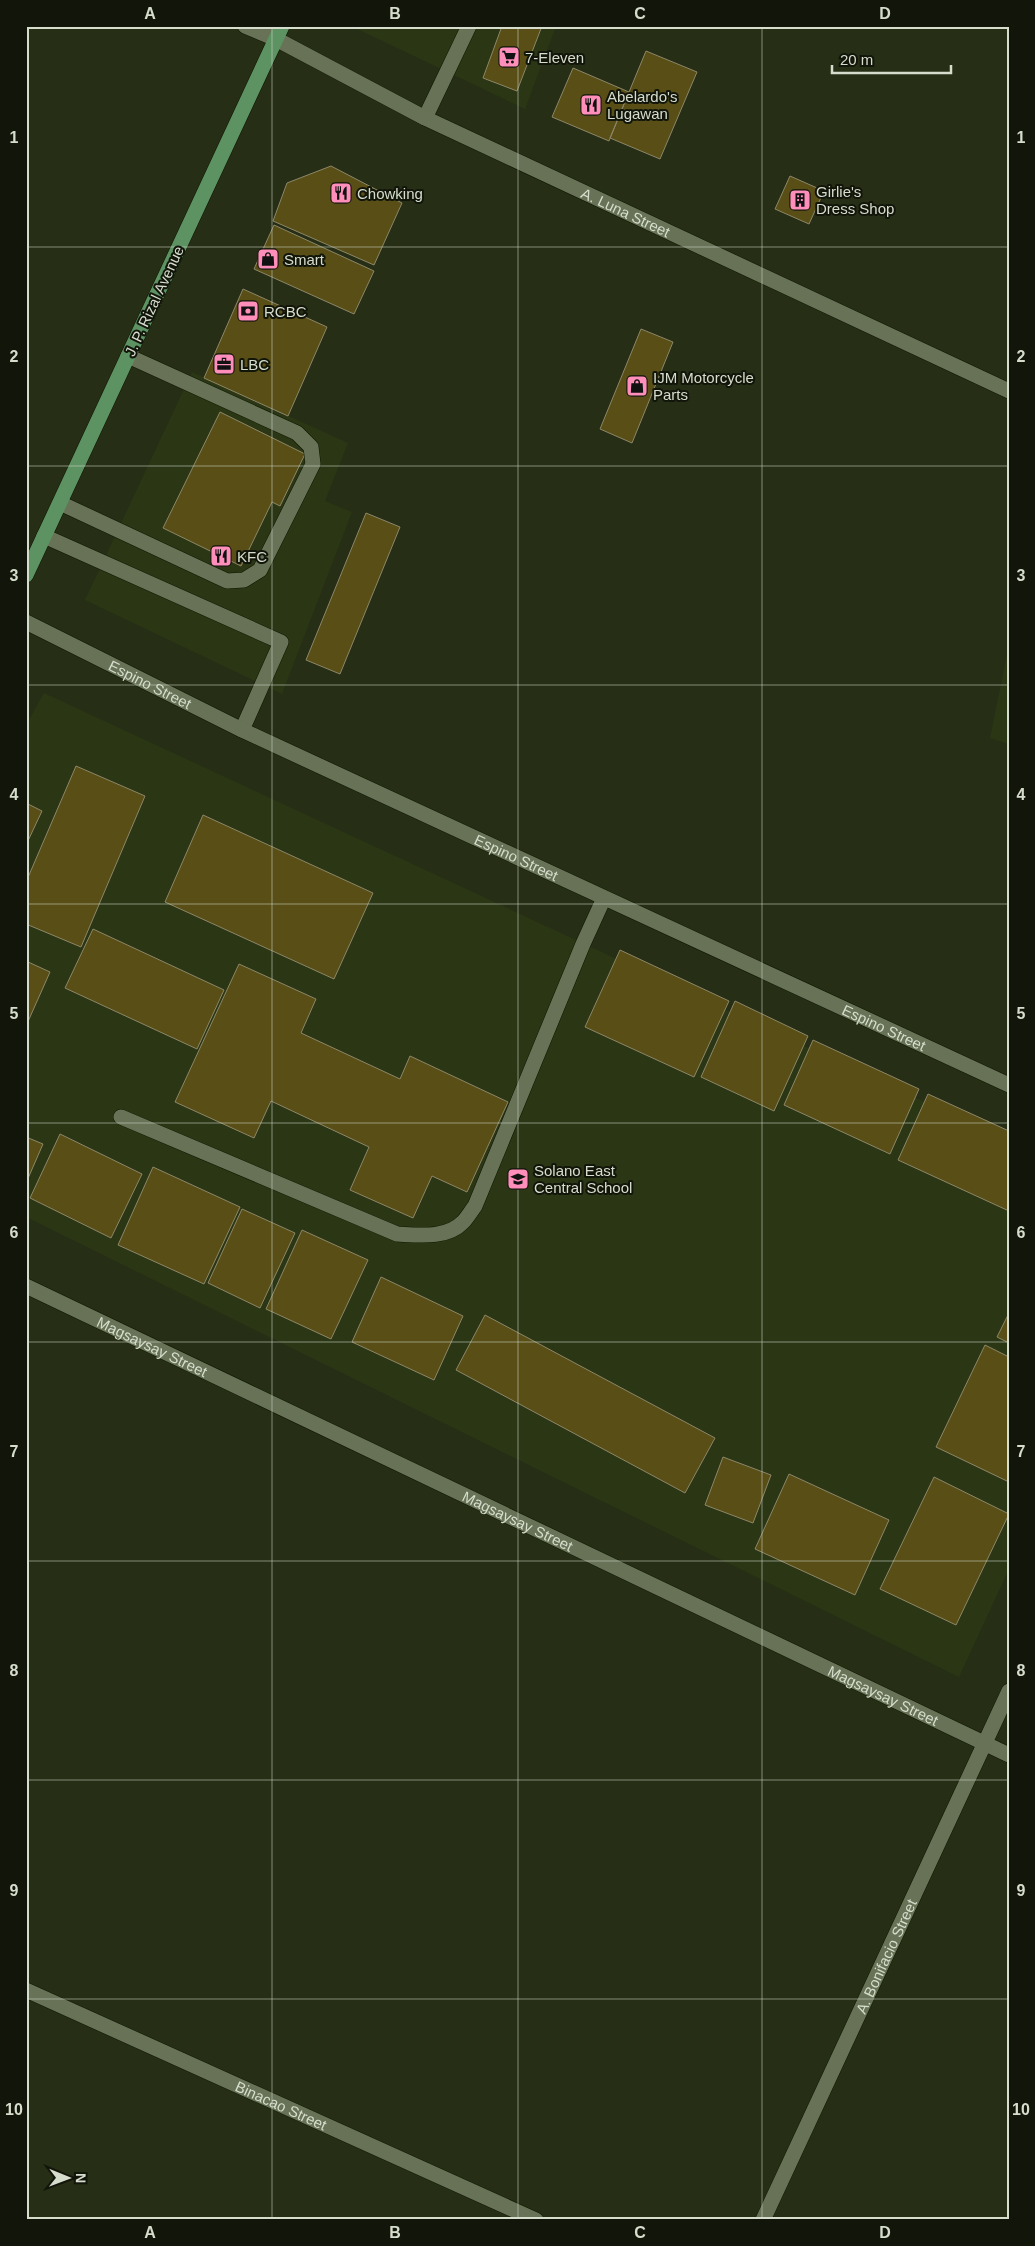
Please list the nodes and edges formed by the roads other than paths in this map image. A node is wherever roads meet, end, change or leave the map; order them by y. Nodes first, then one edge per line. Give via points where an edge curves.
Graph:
1 (245, 26) edge
2 (469, 26) edge
3 (279, 33) edge
4 (426, 118) junction
5 (128, 356) junction
6 (1009, 391) edge
7 (60, 503) junction
8 (44, 536) junction
9 (26, 575) edge
10 (26, 622) edge
11 (242, 730) junction
12 (604, 898) junction
13 (1009, 1085) edge
14 (121, 1117) dead end
15 (26, 1286) edge
16 (1009, 1691) edge
17 (985, 1744) junction
18 (1009, 1755) edge
19 (26, 1990) edge
20 (536, 2220) edge
21 (763, 2220) edge

1 - 3 street, A. Luna Street
2 - 4 street
3 - 4 street, A. Luna Street
3 - 5 main road, J. P. Rizal Avenue
4 - 6 street, A. Luna Street
5 - 7 main road, J. P. Rizal Avenue
5 - 7 street via 297,433 311,447 313,464 260,570 244,580 226,581
7 - 8 main road, J. P. Rizal Avenue
8 - 9 main road, J. P. Rizal Avenue
8 - 11 street via 281,642
10 - 11 street, Espino Street
11 - 12 street, Espino Street
12 - 13 street, Espino Street
12 - 14 street via 475,1206 462,1224 441,1234 397,1234
15 - 17 street, Magsaysay Street
16 - 17 street, A. Bonifacio Street
17 - 18 street, Magsaysay Street
17 - 21 street, A. Bonifacio Street
19 - 20 street, Binacao Street

